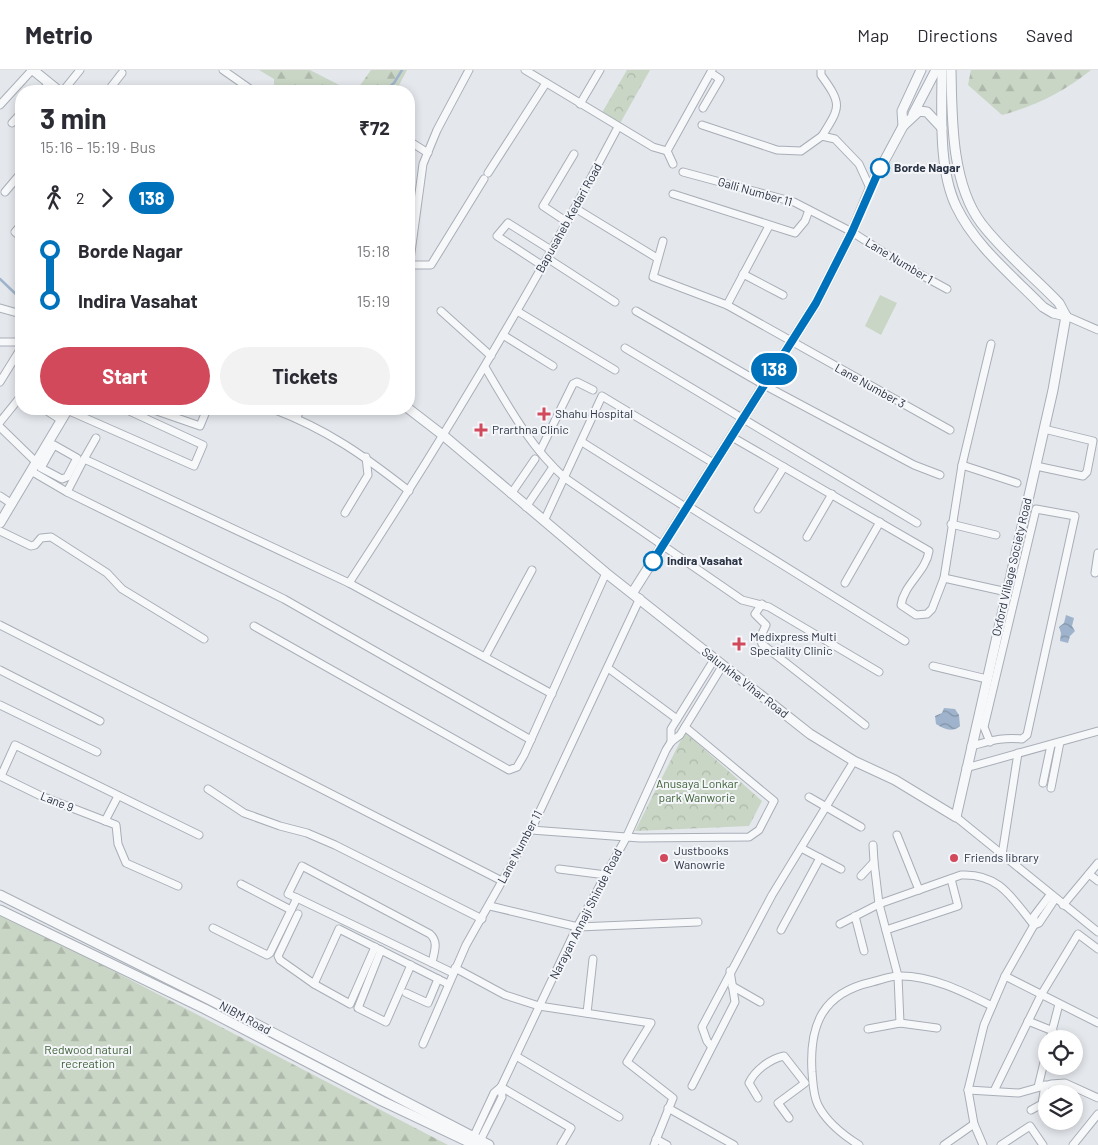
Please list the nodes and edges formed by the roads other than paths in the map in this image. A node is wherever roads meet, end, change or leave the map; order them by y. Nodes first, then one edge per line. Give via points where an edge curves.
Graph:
1 (32, 70) edge
2 (80, 70) edge
3 (223, 70) edge
4 (469, 70) edge
5 (525, 70) edge
6 (600, 70) edge
7 (822, 70) edge
8 (921, 70) edge
9 (936, 70) edge
10 (942, 70) edge
11 (951, 70) edge
12 (711, 72) edge
13 (122, 73) dead end
14 (49, 83) joint
15 (546, 83) junction
16 (18, 85) edge
17 (51, 85) edge
18 (68, 85) edge
19 (113, 85) edge
20 (244, 85) edge
21 (15, 89) edge
22 (580, 104) junction
23 (0, 105) edge
24 (703, 108) dead end
25 (913, 115) junction
26 (15, 120) edge
27 (12, 123) dead end
28 (702, 125) dead end
29 (902, 126) junction
30 (618, 127) junction
31 (942, 128) junction
32 (822, 136) junction
33 (415, 145) edge
34 (668, 151) junction
35 (428, 153) junction
36 (574, 154) dead end
37 (673, 164) dead end
38 (682, 172) dead end
39 (15, 180) edge
40 (870, 188) junction
41 (5, 192) dead end
42 (673, 194) dead end
43 (576, 208) junction
44 (810, 210) junction
45 (415, 222) edge
46 (567, 222) junction
47 (769, 226) junction
48 (852, 232) junction
49 (663, 241) dead end
50 (552, 250) junction
51 (547, 258) junction
52 (657, 258) junction
53 (415, 265) edge
54 (543, 266) junction
55 (743, 274) junction
56 (947, 289) dead end
57 (782, 295) dead end
58 (615, 302) dead end
59 (727, 305) junction
60 (0, 308) edge
61 (517, 311) junction
62 (636, 311) dead end
63 (15, 312) edge
64 (441, 312) dead end
65 (1066, 316) junction
66 (1098, 330) edge
67 (503, 335) junction
68 (0, 342) edge
69 (15, 342) edge
70 (791, 342) junction
71 (991, 344) dead end
72 (625, 348) dead end
73 (491, 356) junction
74 (15, 358) edge
75 (553, 366) dead end
76 (485, 367) junction
77 (615, 370) dead end
78 (0, 382) edge
79 (764, 385) junction
80 (593, 390) dead end
81 (15, 403) edge
82 (415, 414) edge
83 (53, 415) edge
84 (64, 415) edge
85 (80, 415) edge
86 (138, 415) edge
87 (176, 415) edge
88 (205, 415) edge
89 (289, 415) edge
90 (298, 415) edge
91 (297, 418) junction
92 (61, 420) junction
93 (743, 420) junction
94 (0, 422) edge
95 (0, 427) edge
96 (1044, 429) junction
97 (950, 430) dead end
98 (444, 436) junction
99 (732, 437) junction
100 (96, 438) dead end
101 (582, 442) junction
102 (540, 451) junction
103 (44, 455) junction
104 (366, 457) junction
105 (84, 459) junction
106 (534, 459) dead end
107 (36, 462) junction
108 (715, 464) junction
109 (962, 465) junction
110 (784, 466) junction
111 (1036, 466) junction
112 (553, 467) junction
113 (31, 471) junction
114 (73, 473) junction
115 (940, 475) dead end
116 (565, 478) junction
117 (1017, 484) dead end
118 (409, 491) junction
119 (67, 492) junction
120 (511, 494) junction
121 (832, 494) junction
122 (0, 496) edge
123 (12, 504) junction
124 (526, 506) junction
125 (688, 507) junction
126 (1026, 507) junction
127 (758, 509) dead end
128 (1036, 509) junction
129 (345, 513) dead end
130 (544, 521) junction
131 (880, 522) junction
132 (0, 523) edge
133 (917, 523) dead end
134 (951, 524) junction
135 (0, 531) edge
136 (996, 535) dead end
137 (807, 537) dead end
138 (663, 546) junction
139 (1098, 553) edge
140 (532, 570) dead end
141 (606, 573) junction
142 (1095, 573) dead end
143 (944, 578) junction
144 (349, 582) junction
145 (845, 583) dead end
146 (1006, 592) junction
147 (637, 595) junction
148 (762, 604) junction
149 (0, 625) edge
150 (254, 626) dead end
151 (204, 639) dead end
152 (905, 642) dead end
153 (485, 657) junction
154 (715, 658) junction
155 (722, 665) junction
156 (933, 666) dead end
157 (608, 668) junction
158 (0, 670) edge
159 (879, 672) dead end
160 (986, 678) junction
161 (552, 694) junction
162 (0, 705) edge
163 (677, 719) junction
164 (100, 722) dead end
165 (865, 725) dead end
166 (685, 727) junction
167 (1098, 731) edge
168 (531, 740) junction
169 (671, 742) junction
170 (988, 742) junction
171 (1060, 742) junction
172 (1051, 744) junction
173 (971, 746) junction
174 (97, 752) dead end
175 (1018, 753) junction
176 (854, 761) junction
177 (966, 768) junction
178 (0, 776) edge
179 (1043, 783) dead end
180 (1051, 788) dead end
181 (208, 789) dead end
182 (118, 796) junction
183 (809, 797) dead end
184 (827, 808) junction
185 (956, 817) junction
186 (105, 820) junction
187 (861, 827) dead end
188 (531, 830) junction
189 (199, 835) dead end
190 (898, 835) dead end
191 (626, 838) junction
192 (873, 845) dead end
193 (801, 848) junction
194 (1002, 855) junction
195 (820, 858) junction
196 (874, 862) junction
197 (1098, 863) edge
198 (559, 869) dead end
199 (841, 869) dead end
200 (1089, 874) junction
201 (606, 875) junction
202 (861, 876) dead end
203 (951, 879) junction
204 (502, 881) junction
205 (1098, 881) edge
206 (241, 884) dead end
207 (178, 886) dead end
208 (919, 890) junction
209 (0, 895) edge
210 (1052, 897) junction
211 (297, 898) junction
212 (879, 904) junction
213 (1062, 905) junction
214 (490, 906) junction
215 (0, 910) edge
216 (291, 910) junction
217 (298, 914) dead end
218 (855, 916) junction
219 (482, 919) junction
220 (698, 922) dead end
221 (840, 924) dead end
222 (1034, 925) junction
223 (578, 927) junction
224 (213, 928) dead end
225 (781, 930) dead end
226 (886, 930) junction
227 (1098, 932) edge
228 (378, 949) junction
229 (1098, 949) edge
230 (864, 951) dead end
231 (593, 959) dead end
232 (432, 963) junction
233 (411, 965) junction
234 (454, 971) junction
235 (730, 971) junction
236 (898, 976) junction
237 (1005, 976) junction
238 (438, 979) junction
239 (314, 984) junction
240 (448, 984) junction
241 (732, 986) junction
242 (406, 993) dead end
243 (1041, 995) junction
244 (760, 1002) dead end
245 (1059, 1004) junction
246 (539, 1006) junction
247 (992, 1006) junction
248 (587, 1013) junction
249 (1028, 1021) junction
250 (900, 1023) junction
251 (1098, 1023) edge
252 (937, 1028) dead end
253 (868, 1029) dead end
254 (1050, 1030) edge
255 (1052, 1030) edge
256 (423, 1044) dead end
257 (711, 1046) junction
258 (516, 1056) junction
259 (813, 1075) junction
260 (803, 1080) junction
261 (1049, 1085) edge
262 (1069, 1085) edge
263 (692, 1086) dead end
264 (501, 1087) junction
265 (1038, 1087) edge
266 (968, 1090) junction
267 (994, 1091) junction
268 (1083, 1091) edge
269 (758, 1098) dead end
270 (1098, 1098) edge
271 (1038, 1106) edge
272 (668, 1108) junction
273 (1031, 1110) dead end
274 (1098, 1114) edge
275 (620, 1116) dead end
276 (789, 1118) dead end
277 (974, 1124) junction
278 (475, 1142) edge
279 (655, 1142) edge
280 (489, 1145) edge
281 (561, 1145) edge
282 (666, 1145) edge
283 (734, 1145) edge
284 (859, 1145) edge
285 (944, 1145) edge
286 (983, 1145) edge
287 (1001, 1145) edge
288 (1043, 1145) edge
289 (1073, 1145) edge

1 - 14 street
1 - 16 street
2 - 18 street
3 - 20 street
4 - 35 street
5 - 15 street
6 - 22 street
7 - 32 street via 821,75 836,96 837,113
8 - 29 street via 902,111
9 - 25 street
10 - 31 street
11 - 65 street via 953,128 968,200 980,222 1059,303
12 - 24 street via 720,79
12 - 34 street
13 - 19 street
14 - 17 street
15 - 22 street
15 - 53 street via 431,265
21 - 23 street
22 - 30 street
25 - 29 street
25 - 31 street via 927,112
26 - 27 street
28 - 32 street via 776,150 801,151
29 - 40 street
30 - 34 street via 653,147
30 - 43 street, Bapusaheb Kedari Road
31 - 65 street via 948,181 969,229 1043,307 1053,314
32 - 40 street via 835,138 859,164
33 - 35 street
34 - 37 street
35 - 45 street via 423,164
36 - 46 street via 543,206
38 - 44 street, Galli Number 11 via 794,202
39 - 41 street
40 - 48 street
42 - 47 street
43 - 46 street, Bapusaheb Kedari Road
43 - 52 street
44 - 47 street via 795,233
44 - 48 street, Galli Number 11
46 - 50 street, Bapusaheb Kedari Road
47 - 55 street
48 - 56 street, Lane Number 1
48 - 70 street via 816,303
49 - 52 street
50 - 51 street, Bapusaheb Kedari Road
50 - 54 street via 508,223 497,236
51 - 54 street, Bapusaheb Kedari Road
51 - 58 street
52 - 59 street, Lane Number 3 via 653,277
54 - 61 street, Bapusaheb Kedari Road
55 - 57 street
55 - 59 street
59 - 70 street, Lane Number 3
60 - 63 street
61 - 67 street, Bapusaheb Kedari Road
61 - 77 street
62 - 79 street
64 - 73 street
65 - 66 street
65 - 96 street, Oxford Village Society Road
67 - 73 street, Bapusaheb Kedari Road
67 - 75 street
68 - 69 street
70 - 79 street
70 - 97 street, Lane Number 3
71 - 109 street
72 - 93 street
73 - 76 street, Bapusaheb Kedari Road
74 - 78 street
76 - 98 street, Bapusaheb Kedari Road
76 - 102 street via 512,414
79 - 93 street
79 - 115 street via 914,465
80 - 102 street via 577,382 573,384
81 - 94 street
82 - 98 street, Salunkhe Vihar Road
83 - 92 street
84 - 92 street
85 - 86 street via 194,466 203,445
87 - 88 street via 201,426
89 - 91 street
90 - 91 street
91 - 104 street
92 - 103 street
93 - 99 street
93 - 133 street
95 - 107 street
96 - 111 street, Oxford Village Society Road
96 - 111 street via 1093,441 1087,472 1083,476
98 - 118 street, Bapusaheb Kedari Road
98 - 120 street, Salunkhe Vihar Road
99 - 108 street
99 - 110 street
100 - 105 street
101 - 108 street via 602,396
101 - 116 street
101 - 125 street
102 - 112 street
103 - 107 street
103 - 114 street via 42,469 62,480
103 - 114 street via 54,444 75,456
104 - 118 street
104 - 129 street via 368,475
105 - 114 street
105 - 144 street
106 - 120 street
107 - 113 street
108 - 125 street
109 - 117 street
109 - 134 street
110 - 121 street
110 - 127 street
111 - 126 street, Oxford Village Society Road
112 - 116 street
112 - 124 street
113 - 119 street
113 - 123 street
114 - 119 street
116 - 130 street
116 - 138 street
118 - 144 street, Bapusaheb Kedari Road
119 - 168 street via 284,599
120 - 124 street, Salunkhe Vihar Road
121 - 131 street
121 - 137 street
122 - 123 street
123 - 132 street
124 - 130 street, Salunkhe Vihar Road
125 - 138 street
125 - 152 street
126 - 128 street
126 - 146 street, Oxford Village Society Road
128 - 170 street via 984,727
128 - 170 street via 1075,516 1027,735 1022,739 1004,737
130 - 141 street, Salunkhe Vihar Road
131 - 143 street via 929,551 928,559 902,595 901,605 916,615 927,614
131 - 145 street
134 - 136 street
134 - 143 street
135 - 151 street via 31,546 41,538 51,537 107,573 122,589
138 - 147 street
138 - 148 street via 742,600
139 - 142 street
140 - 153 street
141 - 147 street, Salunkhe Vihar Road
141 - 161 street
143 - 146 street
144 - 153 street
146 - 160 street, Oxford Village Society Road
147 - 154 street, Salunkhe Vihar Road
147 - 157 street, Lane Number 11
148 - 159 street
148 - 165 street via 755,614 766,625 760,638 762,644
149 - 204 street
150 - 168 street via 509,770 517,767
153 - 161 street
154 - 155 street, Salunkhe Vihar Road
154 - 163 street, Narayan Annaji Shinde Road
155 - 166 street, Narayan Annaji Shinde Road
155 - 176 street, Salunkhe Vihar Road via 810,734
156 - 160 street
157 - 163 street
157 - 188 street, Lane Number 11
158 - 164 street
160 - 173 street, Oxford Village Society Road
161 - 168 street
162 - 174 street
163 - 169 street, Narayan Annaji Shinde Road via 671,729
166 - 169 street, Narayan Annaji Shinde Road
166 - 191 street via 774,801 758,830 749,837
167 - 171 street
169 - 191 street, Narayan Annaji Shinde Road
170 - 173 street
171 - 172 street
171 - 180 street
172 - 175 street
172 - 179 street
173 - 177 street, Oxford Village Society Road
175 - 177 street
175 - 194 street
176 - 184 street
176 - 185 street, Salunkhe Vihar Road via 895,780
177 - 185 street, Oxford Village Society Road
178 - 182 street via 15,746
178 - 186 street, Lane 9 via 41,796
181 - 219 street via 244,813 335,845
182 - 186 street
182 - 189 street
183 - 184 street
184 - 187 street
184 - 193 street
185 - 194 street, Salunkhe Vihar Road
186 - 207 street, Lane 9 via 116,825 118,844 126,863
188 - 191 street
188 - 204 street, Lane Number 11
190 - 208 street
191 - 201 street, Narayan Annaji Shinde Road
192 - 196 street
193 - 195 street
193 - 235 street
194 - 210 street, Salunkhe Vihar Road
195 - 199 street
195 - 225 street
196 - 202 street
196 - 212 street
197 - 200 street
198 - 201 street
200 - 205 street
200 - 213 street
201 - 223 street, Narayan Annaji Shinde Road
203 - 208 street
203 - 222 street via 974,874 996,882
203 - 226 street via 958,906
204 - 214 street, Lane Number 11
206 - 216 street
208 - 212 street
209 - 278 street, NIBM Road via 210,1000
210 - 213 street, Salunkhe Vihar Road
210 - 222 street via 1034,916
211 - 216 street
211 - 232 street
211 - 232 street via 288,894 302,866 430,934 436,944
212 - 218 street
212 - 226 street
213 - 227 street, Salunkhe Vihar Road
214 - 219 street, Lane Number 11
214 - 223 street
215 - 278 street, NIBM Road via 205,1008 382,1101
216 - 224 street via 267,955
217 - 239 street via 278,956
218 - 221 street
218 - 230 street
219 - 234 street, Lane Number 11
220 - 223 street
222 - 237 street
223 - 246 street, Narayan Annaji Shinde Road
226 - 236 street
228 - 233 street
228 - 233 street via 358,1008 386,1022
228 - 239 street via 350,1004
228 - 239 street via 339,929
229 - 243 street via 1078,934
231 - 248 street
232 - 234 street
233 - 238 street
234 - 240 street, Lane Number 11
234 - 246 street via 505,995
235 - 241 street
235 - 257 street via 702,1027 706,1042
236 - 247 street via 959,990
236 - 250 street
236 - 259 street via 862,984 832,998 818,1020 811,1054
237 - 243 street
237 - 247 street
238 - 240 street
238 - 242 street via 428,1003
240 - 256 street, Lane Number 11
241 - 244 street
241 - 257 street via 735,1002
243 - 245 street
243 - 249 street
245 - 251 street
245 - 255 street
246 - 248 street
246 - 258 street, Narayan Annaji Shinde Road
247 - 266 street
248 - 272 street via 651,1023 627,1062 673,1098
249 - 254 street
249 - 267 street
250 - 252 street
250 - 253 street
257 - 263 street
258 - 264 street, Narayan Annaji Shinde Road
258 - 275 street
259 - 260 street
259 - 284 street via 818,1105 838,1132
260 - 269 street via 784,1056 776,1059 753,1074 749,1083
260 - 276 street via 805,1083 778,1102
261 - 262 street
264 - 278 street, Narayan Annaji Shinde Road via 494,1093
264 - 281 street via 571,1128
265 - 267 street via 1019,1093
266 - 267 street
266 - 277 street
268 - 270 street
271 - 273 street
272 - 279 street
272 - 283 street
274 - 289 street
277 - 285 street
277 - 286 street
278 - 280 street, NIBM Road
279 - 282 street
287 - 288 street via 1030,1126

